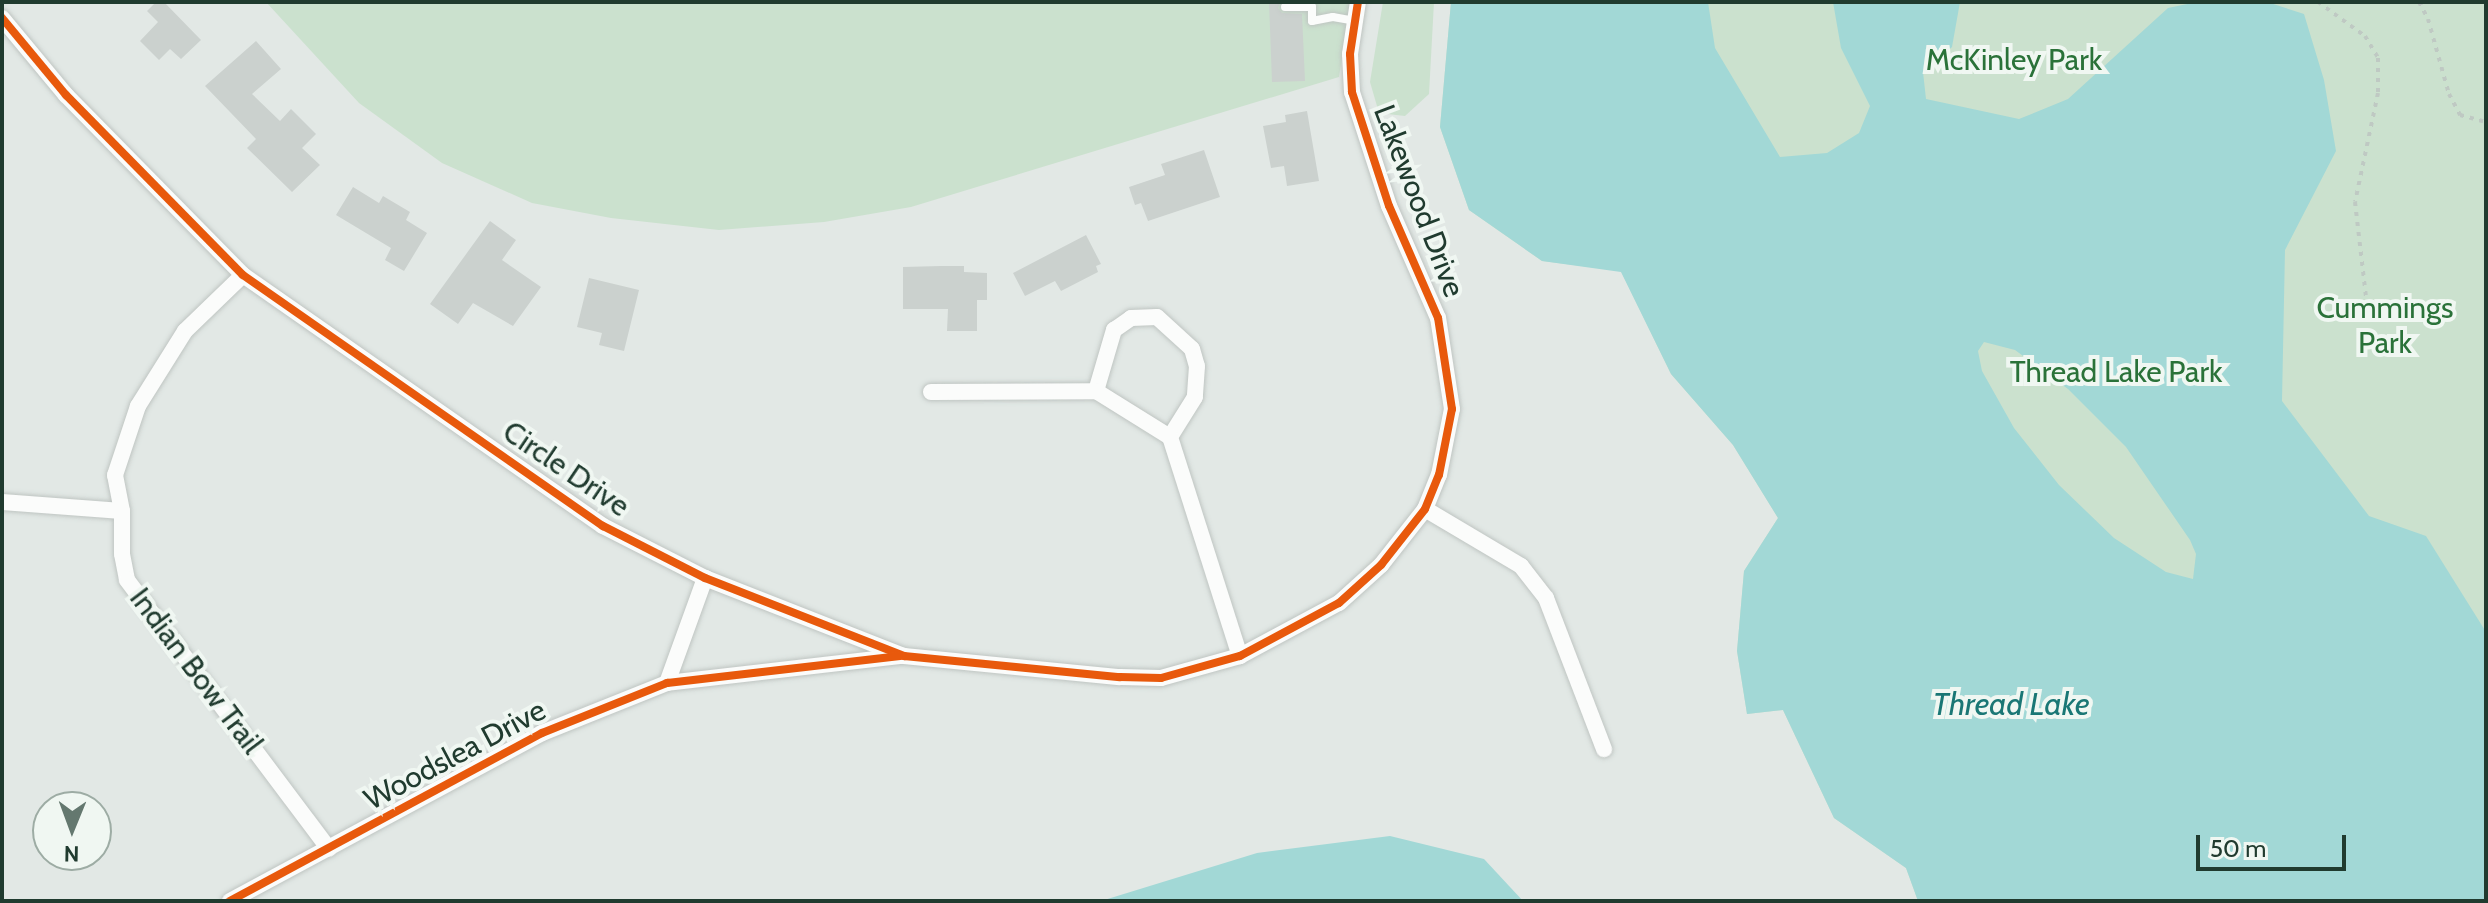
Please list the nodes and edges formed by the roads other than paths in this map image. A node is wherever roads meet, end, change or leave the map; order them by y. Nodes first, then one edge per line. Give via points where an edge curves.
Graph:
1 (1358, 2) edge
2 (1285, 7) dead end
3 (2, 18) edge
4 (1356, 21) junction
5 (243, 275) junction
6 (1096, 391) junction
7 (931, 392) dead end
8 (1170, 437) junction
9 (2, 502) edge
10 (1425, 509) junction
11 (122, 511) junction
12 (705, 578) junction
13 (904, 656) junction
14 (1240, 656) junction
15 (667, 683) junction
16 (1604, 749) dead end
17 (329, 849) junction
18 (230, 901) edge

1 - 4 street, Lakewood Drive
2 - 4 lane via 1312,7 1312,21
3 - 5 street, Circle Drive via 66,95
4 - 10 street, Lakewood Drive via 1350,54 1352,92 1389,206 1438,318 1452,409 1439,475
5 - 11 street, Indian Bow Trail via 185,331 138,406 115,475
5 - 12 street, Circle Drive via 603,526
6 - 7 street
6 - 8 street
6 - 8 street via 1114,330 1131,318 1157,317 1192,349 1197,366 1195,397
8 - 14 street
9 - 11 street
10 - 14 street, Lakewood Drive via 1381,565 1339,603
10 - 16 street via 1521,566 1546,598
11 - 17 street, Indian Bow Trail via 127,580
12 - 13 street, Circle Drive
12 - 15 street
13 - 14 street, Circle Drive via 1161,678
13 - 15 street, Woodslea Drive
15 - 17 street, Woodslea Drive via 542,733
17 - 18 street, Woodslea Drive

